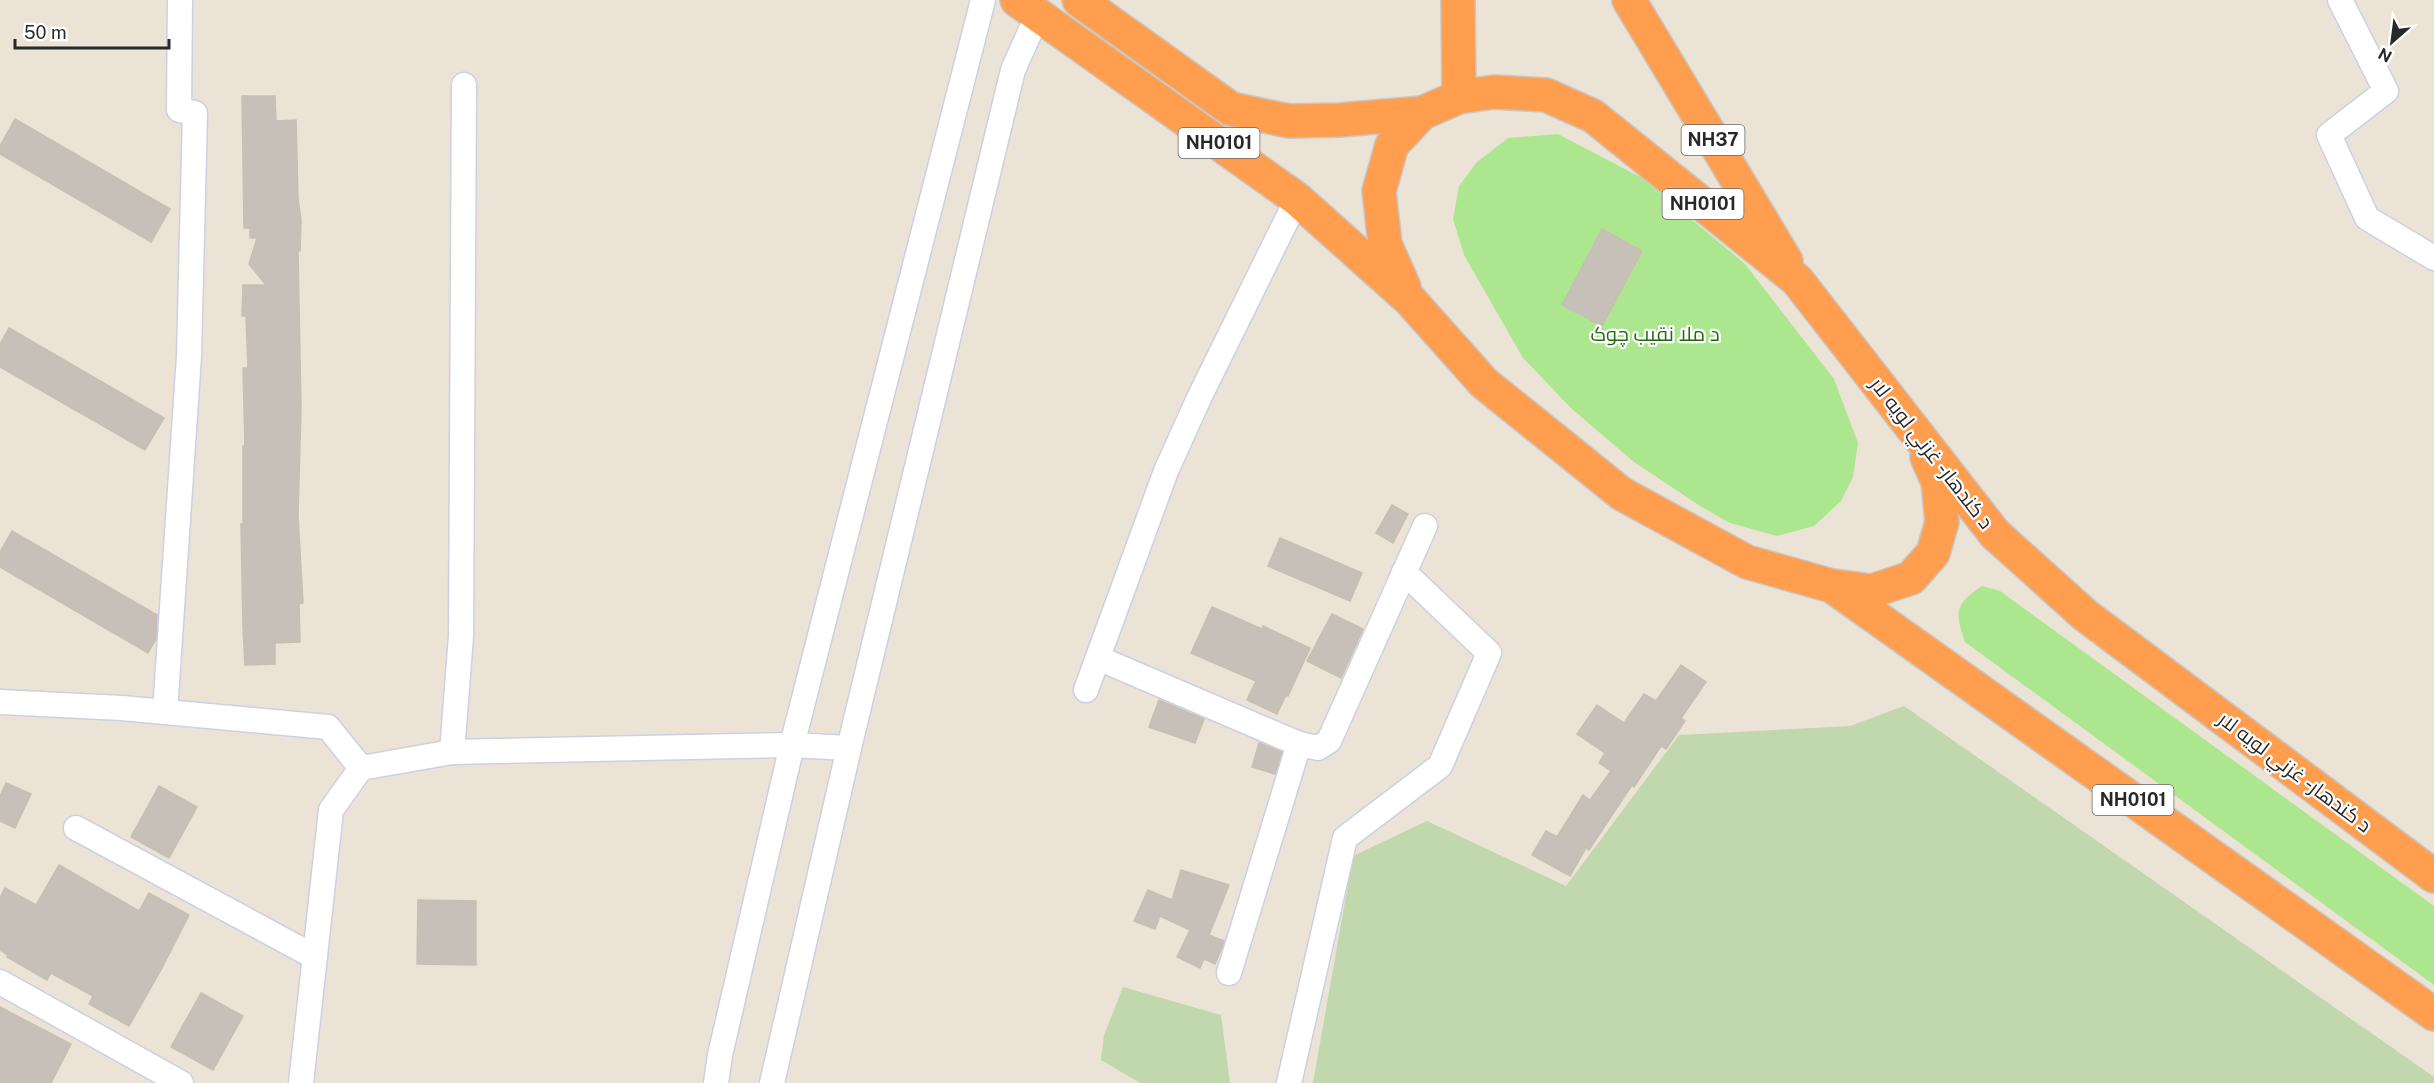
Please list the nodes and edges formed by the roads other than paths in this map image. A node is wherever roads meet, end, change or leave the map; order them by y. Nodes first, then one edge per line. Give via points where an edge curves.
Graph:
1 (180, 0) edge
2 (983, 0) edge
3 (1078, 0) edge
4 (1458, 0) edge
5 (2340, 0) edge
6 (1633, 3) edge
7 (1028, 7) edge
8 (464, 86) dead end
9 (1459, 97) junction
10 (1422, 113) junction
11 (1297, 199) junction
12 (2434, 258) edge
13 (1797, 280) junction
14 (1410, 300) junction
15 (1919, 437) junction
16 (1425, 526) dead end
17 (1404, 572) junction
18 (1832, 586) junction
19 (1098, 658) junction
20 (1086, 690) dead end
21 (0, 702) edge
22 (165, 712) junction
23 (1299, 744) junction
24 (792, 745) junction
25 (849, 748) junction
26 (452, 752) junction
27 (361, 768) junction
28 (76, 828) dead end
29 (2434, 876) edge
30 (315, 957) junction
31 (1229, 973) dead end
32 (0, 982) edge
33 (2434, 1014) edge
34 (181, 1083) edge
35 (301, 1083) edge
36 (716, 1083) edge
37 (772, 1083) edge
38 (1289, 1083) edge

1 - 22 street via 179,110 195,113 189,356
2 - 24 street
3 - 10 highway, د کندهار - غزني لويه لار / NH0101 via 1231,109 1289,121
4 - 9 highway
5 - 12 street via 2386,91 2329,135 2367,219
6 - 13 highway, NH37
7 - 11 highway, د کندهار - غزني لويه لار / NH0101
7 - 25 street
8 - 26 street via 461,636
9 - 10 highway, د کندهار - غزني لويه لار / NH0101
9 - 13 highway, د کندهار - غزني لويه لار / NH0101 via 1494,92 1546,94 1593,116
10 - 14 highway, د کندهار - غزني لويه لار / NH0101 via 1392,145 1379,191 1385,244
11 - 14 highway, د کندهار - غزني لويه لار / NH0101
11 - 19 street via 1166,471
13 - 15 highway, د کندهار - غزني لويه لار / NH0101
14 - 18 highway, د کندهار - غزني لويه لار / NH0101 via 1484,383 1622,494 1747,562
15 - 18 highway, NH0101 via 1938,482 1942,522 1933,553 1911,578 1882,588 1872,591
15 - 29 highway, د کندهار - غزني لويه لار / NH0101 via 1995,534 2085,615
16 - 17 street
17 - 23 street via 1329,741 1318,748
17 - 38 street via 1489,653 1440,766 1345,838
18 - 33 highway, د کندهار - غزني لويه لار / NH0101
19 - 20 street
19 - 23 street
21 - 22 street
22 - 27 street via 328,727
23 - 31 street
24 - 25 street
24 - 26 street
24 - 36 street
25 - 37 street
26 - 27 street
27 - 30 street via 331,810
28 - 30 street
30 - 35 street
32 - 34 street

